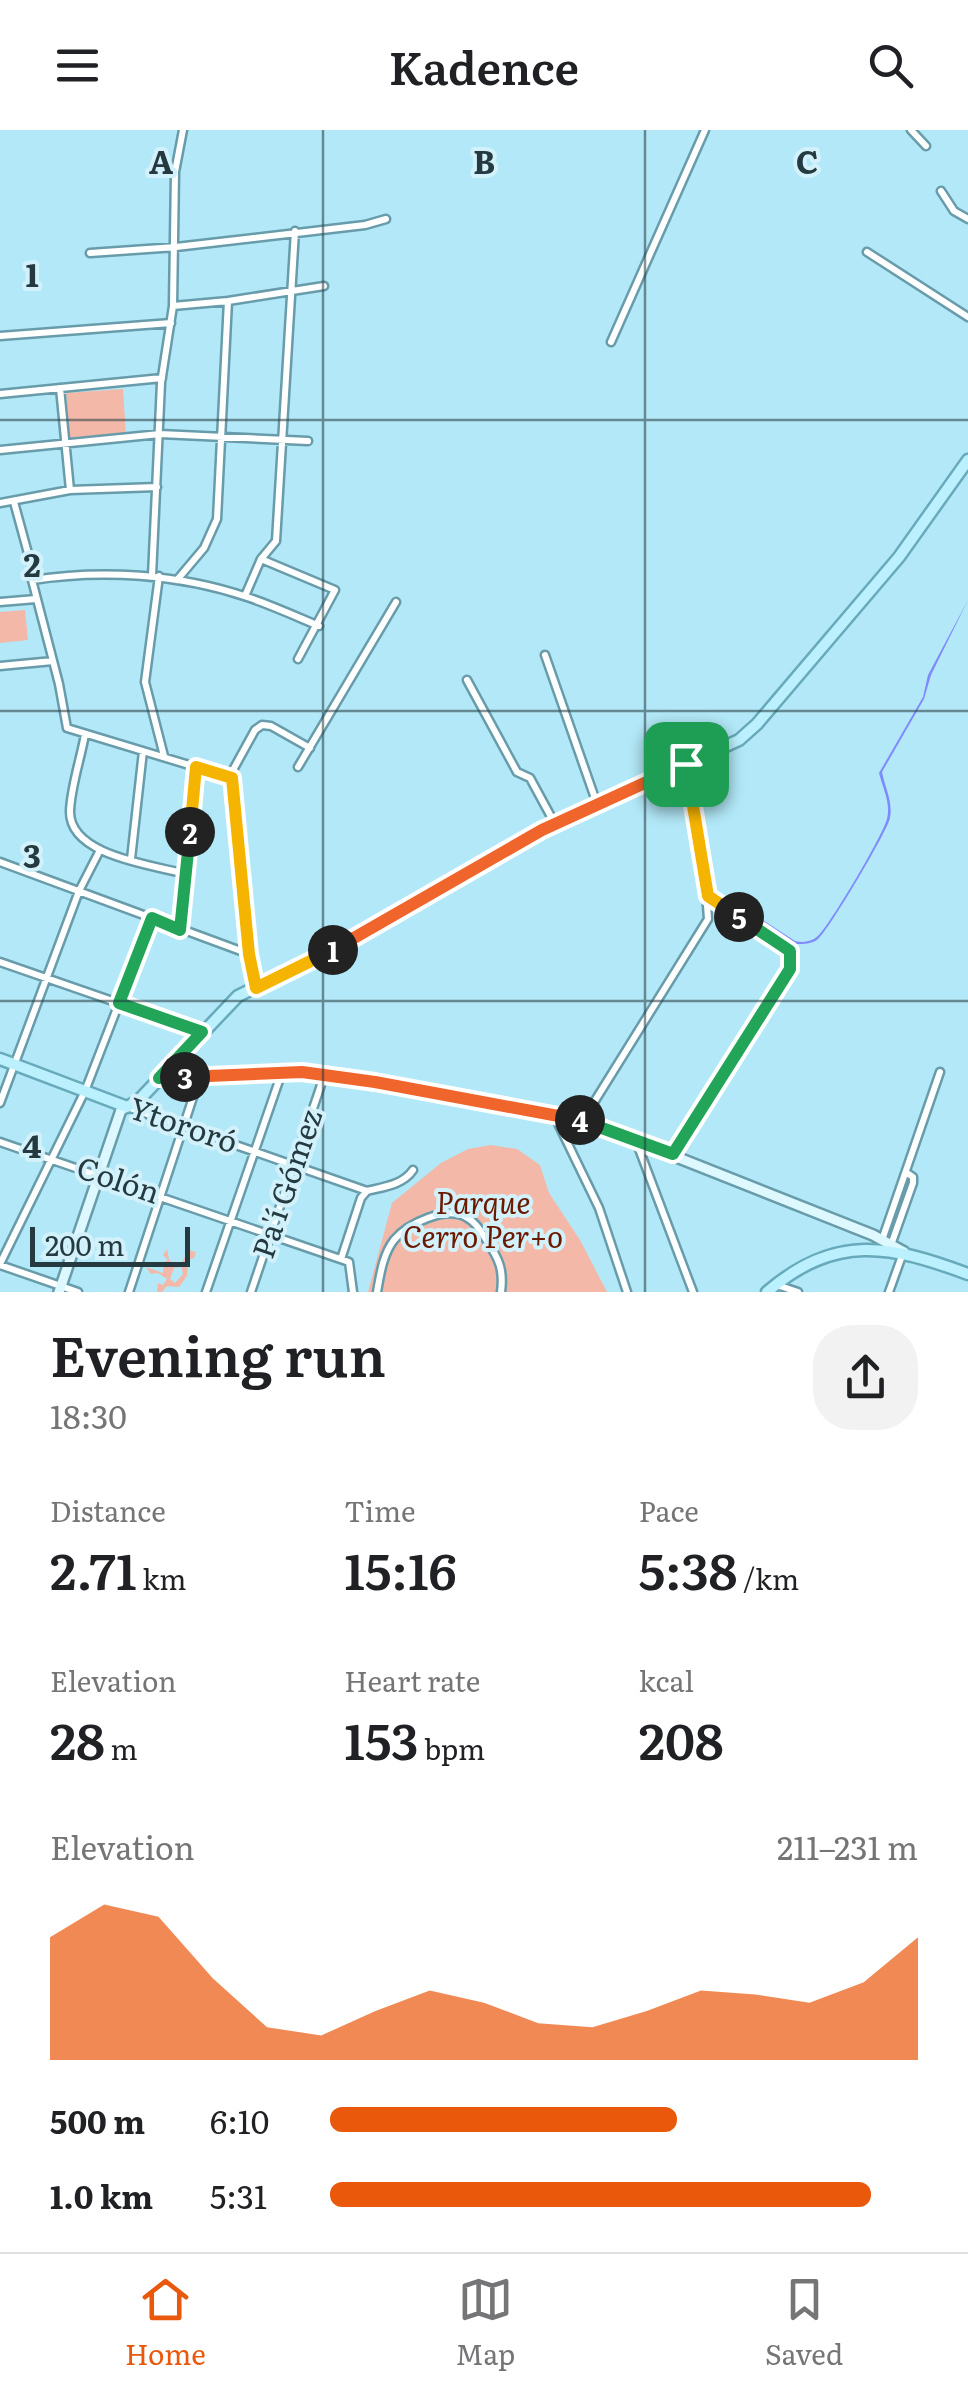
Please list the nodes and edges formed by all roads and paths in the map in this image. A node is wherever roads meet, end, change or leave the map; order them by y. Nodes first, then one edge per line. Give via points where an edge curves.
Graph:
1 (183, 130) edge
2 (706, 130) edge
3 (911, 130) edge
4 (926, 146) dead end
5 (940, 191) dead end
6 (386, 219) dead end
7 (968, 219) edge
8 (296, 231) junction
9 (176, 246) junction
10 (867, 252) dead end
11 (90, 253) dead end
12 (324, 286) dead end
13 (292, 291) junction
14 (228, 301) junction
15 (173, 306) junction
16 (968, 316) edge
17 (171, 322) junction
18 (0, 336) edge
19 (611, 342) dead end
20 (162, 378) junction
21 (60, 388) junction
22 (0, 394) edge
23 (160, 434) junction
24 (221, 438) junction
25 (281, 440) junction
26 (308, 441) dead end
27 (66, 444) junction
28 (0, 450) edge
29 (968, 460) edge
30 (157, 487) junction
31 (70, 490) junction
32 (0, 502) edge
33 (14, 502) junction
34 (261, 559) junction
35 (155, 576) junction
36 (36, 579) junction
37 (176, 580) junction
38 (245, 596) junction
39 (36, 599) junction
40 (0, 602) edge
41 (396, 602) dead end
42 (319, 626) junction
43 (546, 656) dead end
44 (298, 659) dead end
45 (53, 661) junction
46 (0, 666) edge
47 (467, 680) dead end
48 (86, 734) junction
49 (310, 748) junction
50 (143, 751) junction
51 (164, 757) junction
52 (686, 764) junction
53 (196, 767) junction
54 (298, 767) dead end
55 (232, 778) junction
56 (597, 804) junction
57 (555, 824) junction
58 (100, 850) junction
59 (131, 859) junction
60 (0, 862) edge
61 (186, 874) junction
62 (79, 892) junction
63 (708, 896) junction
64 (152, 918) junction
65 (180, 930) junction
66 (249, 954) junction
67 (0, 962) edge
68 (48, 980) junction
69 (256, 988) junction
70 (119, 1003) junction
71 (202, 1032) junction
72 (0, 1059) edge
73 (14, 1064) junction
74 (282, 1072) junction
75 (940, 1072) dead end
76 (200, 1076) junction
77 (324, 1076) junction
78 (159, 1078) junction
79 (85, 1091) junction
80 (0, 1103) edge
81 (127, 1107) junction
82 (554, 1114) junction
83 (583, 1120) junction
84 (184, 1126) junction
85 (636, 1140) junction
86 (0, 1142) edge
87 (255, 1151) junction
88 (673, 1154) junction
89 (52, 1158) junction
90 (294, 1165) junction
91 (413, 1170) dead end
92 (99, 1175) junction
93 (367, 1191) junction
94 (161, 1196) junction
95 (231, 1221) junction
96 (270, 1235) junction
97 (882, 1240) junction
98 (870, 1249) junction
99 (904, 1252) junction
100 (345, 1261) junction
101 (0, 1264) edge
102 (968, 1274) edge
103 (771, 1288) edge
104 (60, 1289) edge
105 (78, 1292) edge
106 (129, 1292) edge
107 (206, 1292) edge
108 (251, 1292) edge
109 (353, 1292) edge
110 (377, 1292) edge
111 (502, 1292) edge
112 (627, 1292) edge
113 (694, 1292) edge
114 (798, 1292) edge
115 (890, 1292) edge

1 - 9 street via 175,172
2 - 19 street
3 - 4 street
5 - 7 street
6 - 8 street
8 - 9 street
8 - 13 street
9 - 11 street
9 - 15 street
10 - 16 street
12 - 13 street
13 - 14 street
13 - 25 street
14 - 15 street
14 - 24 street
15 - 17 street
17 - 18 street
17 - 20 street
20 - 21 street
20 - 23 street
21 - 22 street
21 - 27 street
23 - 24 street
23 - 27 street
23 - 30 street
24 - 25 street
24 - 37 street via 218,519
25 - 26 street
25 - 34 street via 276,541
27 - 28 street
27 - 31 street
29 - 52 main road via 886,572 757,724
30 - 31 street
30 - 35 street
31 - 33 street
32 - 33 street
33 - 36 street
34 - 38 street
34 - 42 street via 336,590
35 - 36 street
35 - 37 street
35 - 51 street via 144,682
36 - 39 street
37 - 38 street
38 - 42 street
39 - 40 street
39 - 45 street
41 - 49 street
42 - 44 street
43 - 56 street
45 - 46 street
45 - 48 street via 67,728
47 - 57 street via 517,772 530,778
48 - 50 street
48 - 58 street via 70,811 79,837
49 - 54 street
49 - 55 street via 262,725
50 - 51 street
50 - 59 street
51 - 53 street
52 - 56 main road
52 - 63 street
53 - 55 street
53 - 61 street
55 - 66 street
56 - 57 main road
57 - 69 main road
58 - 59 street
58 - 62 street
59 - 61 street
60 - 62 street
61 - 65 street
62 - 64 street
62 - 68 street
63 - 83 street via 704,930
63 - 88 street via 793,956
64 - 65 street
64 - 70 street
65 - 66 street
66 - 69 street
67 - 68 street
68 - 70 street
68 - 73 street
69 - 71 main road via 238,996
70 - 71 street
70 - 79 street
71 - 78 main road
72 - 73 main road, Ytororó
73 - 79 main road, Ytororó
73 - 80 street
74 - 76 main road
74 - 77 main road
74 - 87 street
75 - 97 street via 907,1173 913,1183
76 - 78 main road
76 - 84 street
77 - 82 main road
77 - 90 street, Pa'í Gómez
78 - 81 main road
79 - 81 main road, Ytororó
79 - 89 street
81 - 84 street, Ytororó
81 - 92 main road
82 - 83 main road
82 - 112 street via 599,1208
83 - 85 main road
84 - 87 street, Ytororó
84 - 94 street
85 - 88 main road
85 - 113 street
86 - 89 street, Colón
87 - 90 street, Ytororó
87 - 95 street
88 - 97 main road
89 - 92 street, Colón
89 - 101 street
90 - 93 street, Ytororó
90 - 96 street, Pa'í Gómez
91 - 93 street via 395,1184
92 - 94 street, Colón
92 - 104 main road
93 - 100 street
94 - 95 street, Colón
94 - 106 street
95 - 96 street, Colón
95 - 107 street
96 - 100 street, Colón
96 - 108 street, Pa'í Gómez
97 - 98 main road
97 - 99 main road
98 - 99 main road
98 - 103 main road via 824,1258
99 - 102 main road
99 - 115 street
100 - 109 street
101 - 104 street
103 - 114 street
104 - 105 street
110 - 111 street via 392,1242 411,1226 450,1214 475,1223 499,1258

